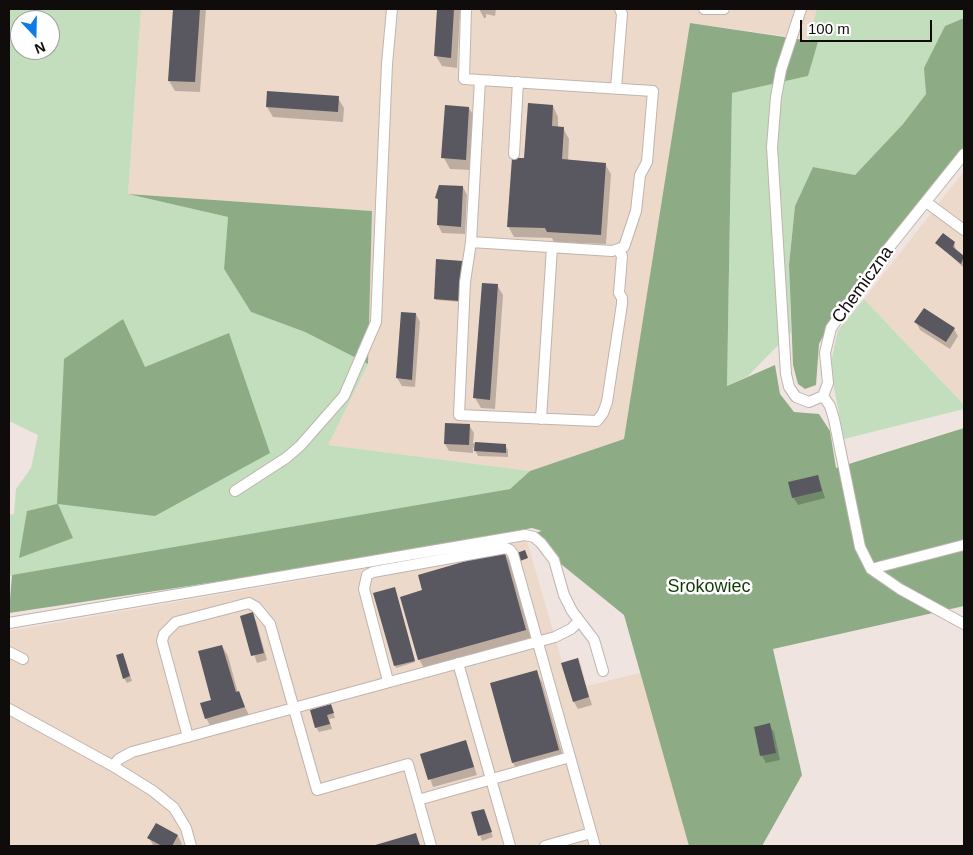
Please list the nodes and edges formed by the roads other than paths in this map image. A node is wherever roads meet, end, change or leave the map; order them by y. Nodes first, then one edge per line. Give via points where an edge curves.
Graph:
1 (392, 9) edge
2 (466, 9) edge
3 (620, 9) edge
4 (704, 9) edge
5 (724, 9) edge
6 (801, 9) edge
7 (480, 80) junction
8 (518, 82) junction
9 (616, 88) junction
10 (514, 154) dead end
11 (964, 154) edge
12 (926, 202) junction
13 (964, 230) edge
14 (471, 242) junction
15 (552, 247) junction
16 (618, 249) junction
17 (822, 396) junction
18 (541, 419) junction
19 (235, 491) dead end
20 (964, 545) edge
21 (871, 569) junction
22 (579, 622) junction
23 (9, 623) edge
24 (964, 624) edge
25 (538, 641) junction
26 (9, 652) edge
27 (23, 659) dead end
28 (458, 662) junction
29 (603, 671) dead end
30 (388, 681) junction
31 (293, 708) junction
32 (9, 710) edge
33 (188, 737) junction
34 (570, 757) junction
35 (113, 766) junction
36 (491, 779) junction
37 (418, 800) junction
38 (591, 833) junction
39 (191, 846) edge
40 (432, 846) edge
41 (510, 846) edge
42 (545, 846) edge
43 (595, 846) edge

1 - 19 street via 376,322 344,396 300,446
2 - 7 street via 464,80
3 - 9 street
4 - 5 street
6 - 17 street via 781,70 772,147 788,387 796,397 809,402
7 - 8 street
7 - 14 street
8 - 9 street
8 - 10 street
9 - 16 street via 653,90 647,162 640,175 636,210 624,247
11 - 12 street, Chemiczna
12 - 13 street
12 - 17 street, Chemiczna via 831,328 825,353 828,383
14 - 15 street
14 - 18 street via 465,282 459,415
15 - 16 street
15 - 18 street
16 - 18 street via 622,256 619,293 622,304 603,413 597,421
17 - 21 street via 834,419 860,547
20 - 21 street
21 - 24 street
22 - 23 street via 564,595 549,552 534,537 516,535
22 - 25 street via 571,629
22 - 29 street via 594,640
25 - 28 street
25 - 30 street via 514,554 506,548 373,572 365,580 364,589
25 - 34 street
26 - 27 street
28 - 30 street
28 - 36 street
30 - 31 street
31 - 33 street
31 - 33 street via 270,624 256,607 249,603 240,604 176,622 164,634 162,642
31 - 37 street via 317,790 408,764
32 - 35 street
33 - 35 street via 132,752
34 - 36 street
34 - 38 street
35 - 39 street via 174,808 186,828
36 - 37 street
36 - 41 street
37 - 40 street
38 - 42 street
38 - 43 street

